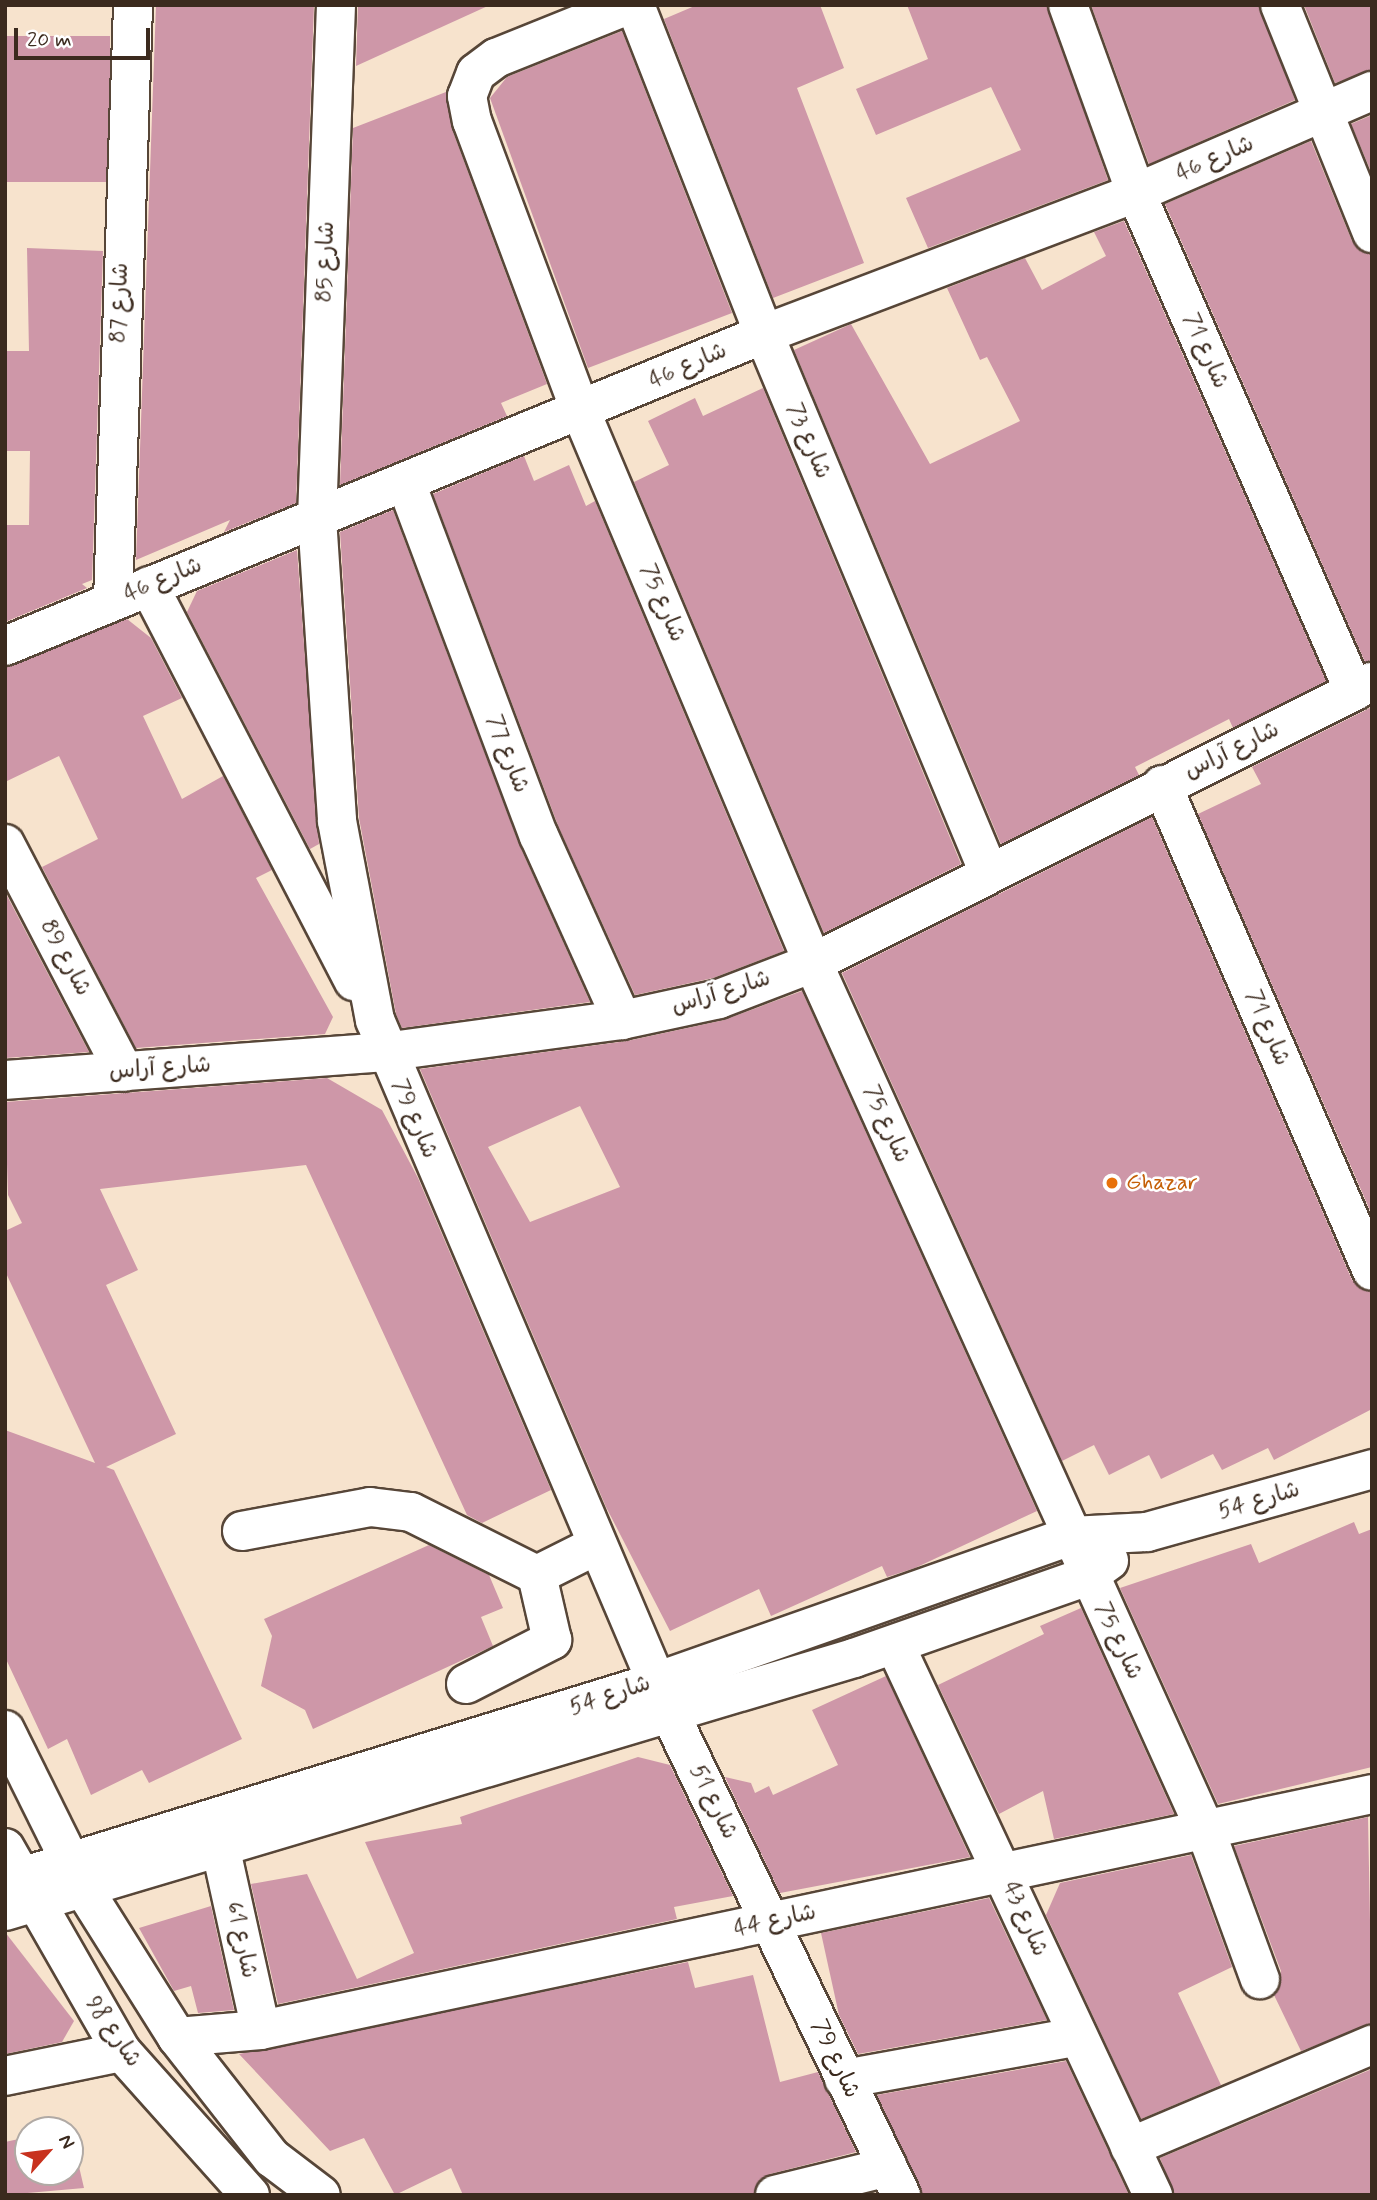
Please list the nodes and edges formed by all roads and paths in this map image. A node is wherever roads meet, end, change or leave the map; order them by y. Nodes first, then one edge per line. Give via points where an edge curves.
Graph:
1 (133, 5) edge
2 (336, 5) edge
3 (628, 5) edge
4 (635, 5) edge
5 (1068, 5) edge
6 (1280, 5) edge
7 (1372, 91) edge
8 (1321, 113) junction
9 (1136, 193) junction
10 (1372, 233) edge
11 (764, 334) junction
12 (581, 412) junction
13 (406, 483) junction
14 (317, 519) junction
15 (149, 586) junction
16 (113, 600) junction
17 (5, 646) edge
18 (1363, 687) edge
19 (1163, 785) junction
20 (5, 844) edge
21 (989, 873) junction
22 (813, 963) junction
23 (622, 1020) junction
24 (380, 1036) junction
25 (124, 1072) junction
26 (5, 1080) edge
27 (1372, 1271) edge
28 (1372, 1469) edge
29 (242, 1531) dead end
30 (1147, 1532) junction
31 (1071, 1536) junction
32 (597, 1545) junction
33 (537, 1575) junction
34 (1088, 1576) junction
35 (895, 1645) junction
36 (466, 1684) dead end
37 (663, 1698) junction
38 (5, 1730) edge
39 (1372, 1794) edge
40 (1205, 1829) junction
41 (221, 1850) junction
42 (1004, 1872) junction
43 (79, 1877) junction
44 (14, 1885) edge
45 (772, 1922) junction
46 (1260, 1979) dead end
47 (261, 2030) junction
48 (177, 2036) junction
49 (1076, 2037) junction
50 (1372, 2045) edge
51 (122, 2052) junction
52 (5, 2076) edge
53 (844, 2079) junction
54 (1130, 2147) junction
55 (272, 2158) junction
56 (894, 2181) edge
57 (250, 2195) edge
58 (257, 2195) edge
59 (321, 2195) edge
60 (775, 2195) edge
61 (1153, 2195) edge

1 - 16 street, شارع 87
2 - 14 street, شارع 85
3 - 12 street, شارع 75 via 496,58 475,73 467,96
4 - 11 street, شارع 73
5 - 9 street, شارع 71
6 - 8 street
7 - 8 street, شارع 46
8 - 9 street, شارع 46
8 - 10 street
9 - 11 street, شارع 46
9 - 18 street, شارع 71
11 - 12 street, شارع 46
11 - 21 street, شارع 73
12 - 13 street, شارع 46
12 - 22 street, شارع 75
13 - 14 street, شارع 46
13 - 23 street, شارع 77 via 538,836
14 - 15 street, شارع 46
14 - 24 street, شارع 79 via 337,821
15 - 16 street, شارع 46
15 - 24 street
16 - 17 street, شارع 46
18 - 19 street, شارع آراس
19 - 21 street, شارع آراس
19 - 27 street, شارع 71
20 - 25 street, شارع 89
21 - 22 street, شارع آراس
22 - 23 street, شارع آراس via 719,999
22 - 31 street, شارع 75
23 - 24 street, شارع آراس
24 - 25 street, شارع آراس
24 - 32 street, شارع 79
25 - 26 street, شارع آراس
28 - 30 street, شارع 54
29 - 33 street via 370,1507 411,1512
30 - 31 street, شارع 54
30 - 34 street, شارع 54
31 - 34 street, شارع 75
31 - 37 street, شارع 54
32 - 33 street
32 - 37 street, شارع 79
33 - 36 street via 552,1640
34 - 35 street, شارع 54
34 - 40 street, شارع 75
35 - 37 street, شارع 54
35 - 42 street, شارع 43
37 - 41 street, شارع 54
37 - 43 street, شارع 54
37 - 45 street, شارع 51
38 - 43 street
39 - 40 street, شارع 44
40 - 42 street, شارع 44
40 - 46 street, شارع 75
41 - 43 street, شارع 54
41 - 47 street, شارع 61
42 - 45 street, شارع 44
42 - 49 street, شارع 43
43 - 44 street
43 - 48 street
44 - 51 street, شارع 98
45 - 47 street, شارع 44
45 - 53 street, شارع 79
47 - 48 street, شارع 44
48 - 55 street
49 - 53 street
49 - 54 street, شارع 43
50 - 54 street
51 - 52 street
51 - 57 street, شارع 98
53 - 56 street, شارع 79
54 - 61 street, شارع 43
55 - 58 street
55 - 59 street
56 - 60 street

